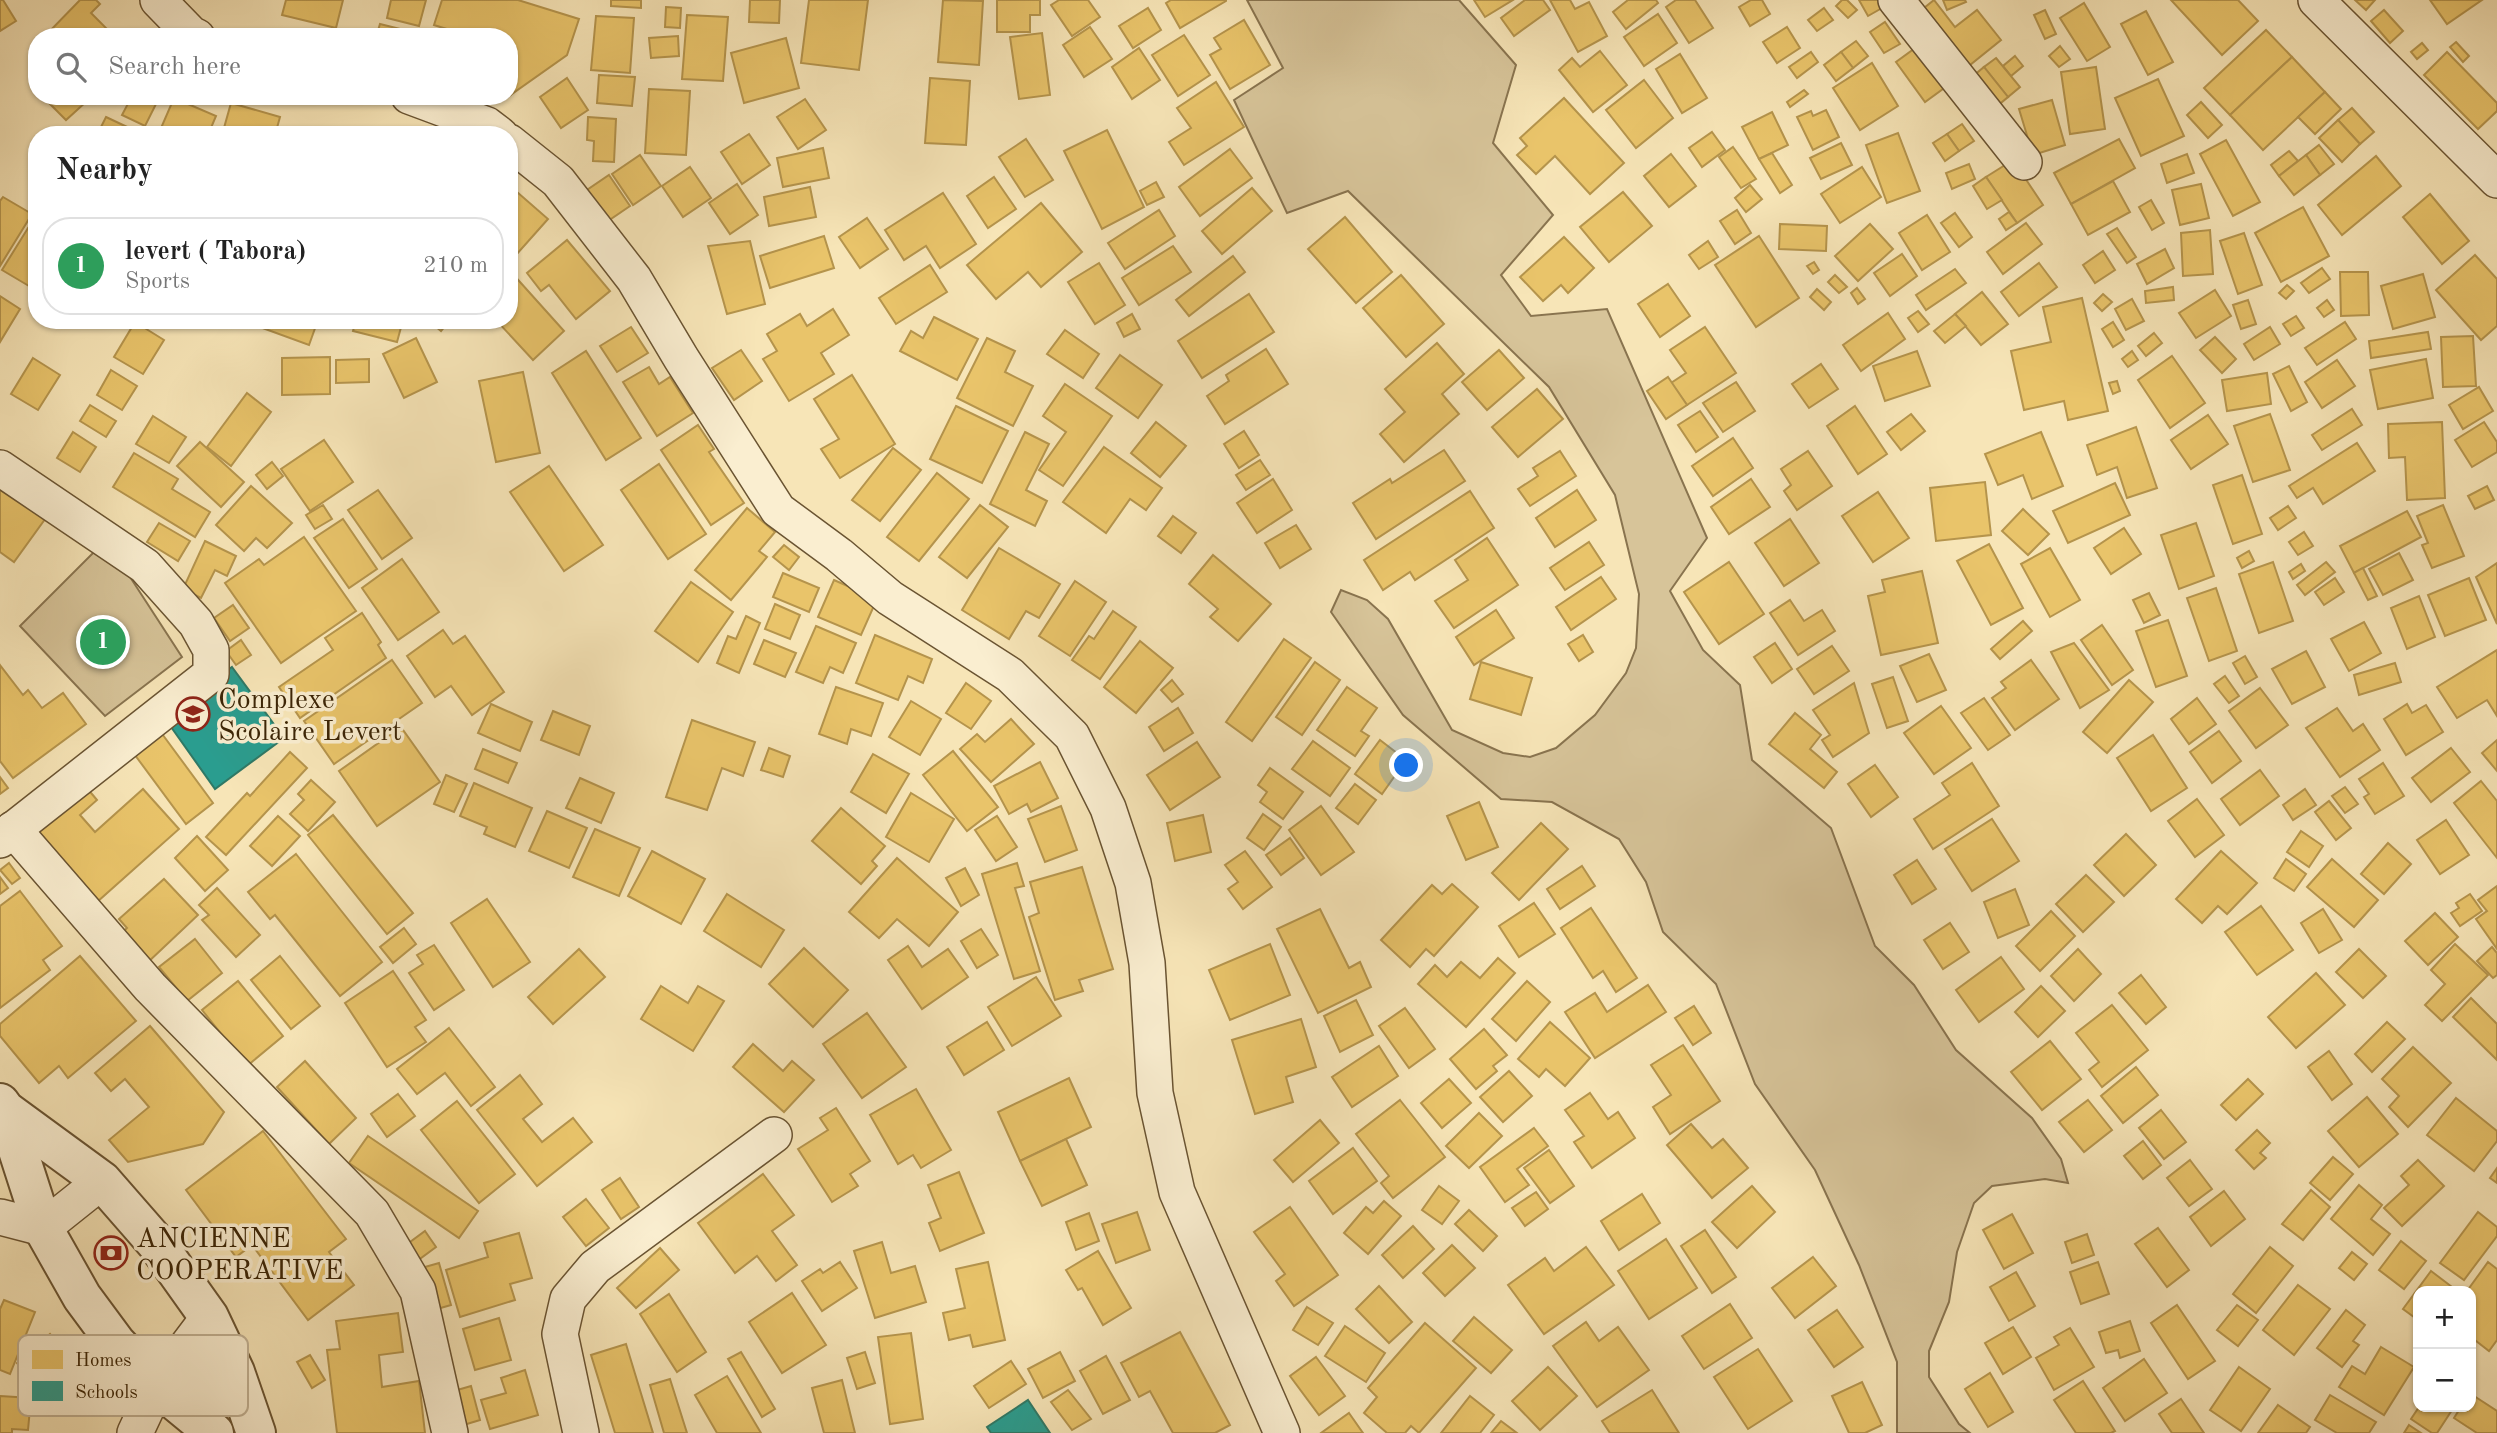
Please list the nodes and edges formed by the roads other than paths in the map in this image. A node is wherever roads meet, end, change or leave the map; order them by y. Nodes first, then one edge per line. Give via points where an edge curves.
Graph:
1 (158, 0) edge
2 (1896, 0) edge
3 (2316, 0) edge
4 (185, 28) edge
5 (433, 105) edge
6 (488, 126) edge
7 (518, 149) edge
8 (2024, 162) dead end
9 (2497, 180) edge
10 (0, 468) edge
11 (7, 834) edge
12 (3, 1106) edge
13 (774, 1135) dead end
14 (102, 1181) junction
15 (0, 1217) edge
16 (43, 1228) junction
17 (209, 1317) junction
18 (110, 1335) edge
19 (195, 1335) edge
20 (218, 1335) edge
21 (248, 1410) edge
22 (143, 1416) edge
23 (193, 1416) edge
24 (135, 1433) edge
25 (214, 1433) edge
26 (256, 1433) edge
27 (450, 1433) edge
28 (581, 1433) edge
29 (1282, 1433) edge

1 - 4 street
2 - 8 street
3 - 9 street
5 - 6 street
7 - 29 street via 558,181 634,279 778,510 890,598 1010,675 1072,736 1108,808 1133,883 1147,964 1155,1093 1177,1192
10 - 11 street via 145,566 196,623 211,650 211,674
11 - 27 street via 372,1213 418,1292
12 - 14 street
12 - 16 street
13 - 28 street via 594,1268 568,1299 560,1334
14 - 16 street
14 - 17 street
15 - 16 street
16 - 18 street via 82,1297
17 - 19 street
17 - 20 street
21 - 26 street
22 - 24 street
23 - 25 street

